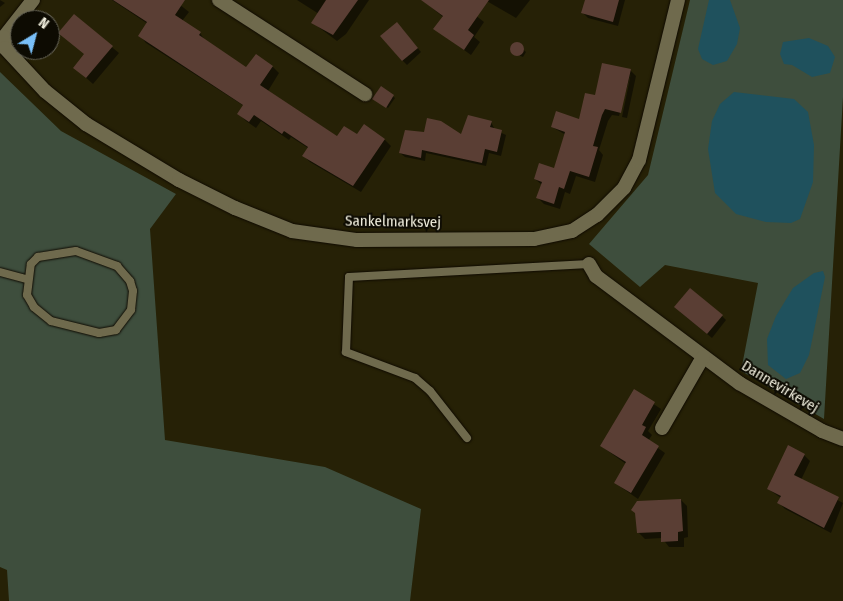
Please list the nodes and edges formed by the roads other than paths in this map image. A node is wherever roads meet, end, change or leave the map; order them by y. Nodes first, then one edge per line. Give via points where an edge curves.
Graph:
1 (33, 0) edge
2 (218, 0) edge
3 (678, 0) edge
4 (364, 94) dead end
5 (590, 264) joint
6 (0, 272) edge
7 (27, 279) junction
8 (703, 356) junction
9 (662, 428) dead end
10 (467, 438) dead end
11 (843, 439) edge

1 - 3 street, Sankelmarksvej via 4,37 5,48 45,91 86,124 179,180 236,208 292,231 357,240 534,239 572,231 597,215 624,188 639,160
2 - 4 street
5 - 8 street, Dannevirkevej via 596,276
5 - 10 lane via 349,277 346,352 415,378 430,391
6 - 7 lane
7 - 7 lane via 27,295 34,307 51,322 99,333 116,330 132,310 134,291 125,272 76,251 38,257 31,264
8 - 9 street
8 - 11 street, Dannevirkevej via 780,408

